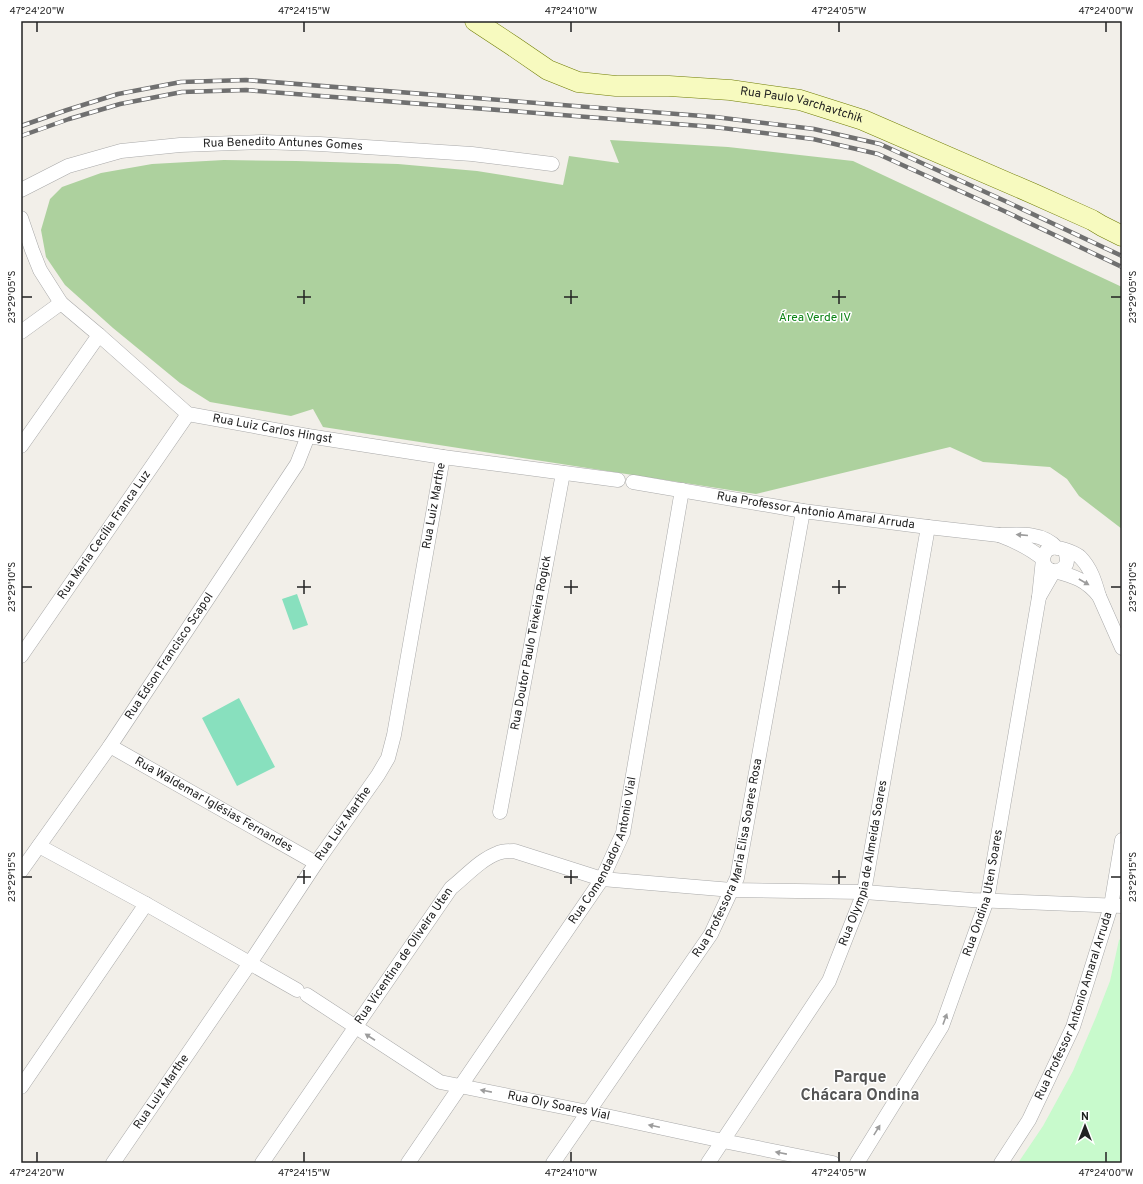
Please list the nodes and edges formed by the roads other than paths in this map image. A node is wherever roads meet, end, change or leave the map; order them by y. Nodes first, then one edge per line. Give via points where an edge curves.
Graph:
1 (475, 21) edge
2 (552, 164) dead end
3 (21, 190) edge
4 (21, 218) edge
5 (1122, 236) edge
6 (61, 303) junction
7 (21, 332) edge
8 (99, 335) junction
9 (188, 414) junction
10 (308, 436) junction
11 (21, 446) edge
12 (443, 457) junction
13 (563, 473) junction
14 (618, 480) dead end
15 (633, 482) dead end
16 (682, 490) junction
17 (803, 511) junction
18 (928, 527) junction
19 (999, 535) junction
20 (1061, 549) junction
21 (1043, 559) junction
22 (1054, 571) junction
23 (1099, 596) junction
24 (1039, 597) junction
25 (1122, 648) edge
26 (21, 656) edge
27 (110, 746) junction
28 (500, 812) dead end
29 (1122, 840) edge
30 (39, 846) junction
31 (316, 863) junction
32 (21, 871) edge
33 (602, 879) junction
34 (732, 890) junction
35 (864, 892) junction
36 (987, 900) junction
37 (146, 904) junction
38 (1116, 906) edge
39 (250, 963) junction
40 (355, 1027) junction
41 (461, 1086) junction
42 (21, 1087) edge
43 (588, 1112) junction
44 (723, 1141) junction
45 (113, 1163) edge
46 (262, 1163) edge
47 (408, 1163) edge
48 (554, 1163) edge
49 (708, 1163) edge
50 (833, 1163) edge
51 (857, 1163) edge
52 (1001, 1163) edge

1 - 5 street, Rua Paulo Varchavtchik via 548,70 578,82 730,90 800,100 863,120 1034,194
2 - 3 street, Rua Benedito Antunes Gomes via 472,154 320,144 262,142 180,145 121,151 75,164
4 - 6 street via 40,270
6 - 7 street
6 - 8 street
8 - 9 street
8 - 11 street
9 - 10 street, Rua Luiz Carlos Hingst
9 - 26 street, Rua Maria Cecília Franca Luz
10 - 12 street, Rua Luiz Carlos Hingst
10 - 27 street, Rua Edson Francisco Scapol via 297,464
12 - 13 street, Rua Luiz Carlos Hingst
12 - 31 street, Rua Luiz Marthe via 388,758
13 - 14 street, Rua Luiz Carlos Hingst
13 - 28 street, Rua Doutor Paulo Teixeira Rogick
15 - 16 street, Rua Professor Antonio Amaral Arruda
16 - 17 street, Rua Professor Antonio Amaral Arruda
16 - 33 street, Rua Comendador Antonio Vial via 623,833
17 - 18 street, Rua Professor Antonio Amaral Arruda
17 - 34 street, Rua Professora Maria Elisa Soares Rosa via 737,878
18 - 19 street, Rua Professor Antonio Amaral Arruda
18 - 35 street, Rua Olympia de Almeida Soares
20 -> 19 street via 1042,538 1016,534
19 - 21 street via 1021,544
20 - 21 street via 1049,549
20 - 22 street via 1067,563 1062,570
20 - 23 street via 1080,556 1090,570
21 - 22 street via 1047,569
21 - 24 street, Rua Ondina Uten Soares
22 -> 23 street via 1080,579
22 - 24 street
23 - 25 street
24 - 36 street, Rua Ondina Uten Soares
27 - 30 street, Rua Edson Francisco Scapol
27 - 31 street, Rua Waldemar Iglésias Fernandes
29 - 38 street, Rua Professor Antonio Amaral Arruda
30 - 32 street, Rua Edson Francisco Scapol
30 - 37 street, Rua Oly Soares Vial
31 - 39 street, Rua Luiz Marthe
33 - 34 street, Rua Vicentina de Oliveira Uten
33 - 40 street, Rua Vicentina de Oliveira Uten via 514,850 498,853 486,860 451,888
33 - 41 street, Rua Comendador Antonio Vial
34 - 35 street, Rua Vicentina de Oliveira Uten
34 - 43 street, Rua Professora Maria Elisa Soares Rosa via 711,934
35 - 36 street, Rua Vicentina de Oliveira Uten
35 - 44 street, Rua Olympia de Almeida Soares via 829,981
36 - 38 street, Rua Vicentina de Oliveira Uten
51 -> 36 street, Rua Ondina Uten Soares via 942,1026
37 - 39 street, Rua Oly Soares Vial
37 - 42 street
38 - 52 street, Rua Professor Antonio Amaral Arruda via 1072,1027 1029,1120
39 - 40 street, Rua Oly Soares Vial via 302,992
39 - 45 street, Rua Luiz Marthe
41 -> 40 street, Rua Oly Soares Vial via 440,1082
40 - 46 street, Rua Vicentina de Oliveira Uten
43 -> 41 street, Rua Oly Soares Vial
41 - 47 street, Rua Comendador Antonio Vial
44 -> 43 street, Rua Oly Soares Vial
43 - 48 street, Rua Professora Maria Elisa Soares Rosa
44 - 49 street, Rua Olympia de Almeida Soares
50 -> 44 street, Rua Oly Soares Vial

